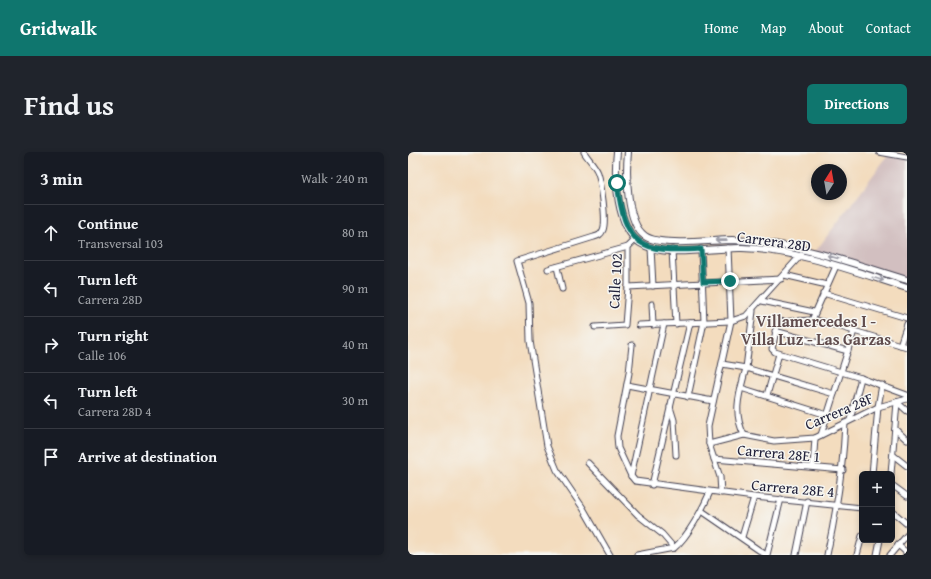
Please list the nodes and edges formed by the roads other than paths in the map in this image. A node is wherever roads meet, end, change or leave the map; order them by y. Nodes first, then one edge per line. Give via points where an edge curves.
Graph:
1 (584, 152) edge
2 (617, 152) edge
3 (628, 152) edge
4 (884, 153) edge
5 (907, 158) edge
6 (635, 240) junction
7 (628, 247) junction
8 (651, 248) junction
9 (728, 248) junction
10 (701, 249) junction
11 (672, 250) junction
12 (801, 255) junction
13 (836, 266) junction
14 (557, 267) junction
15 (548, 269) dead end
16 (783, 277) junction
17 (907, 280) edge
18 (730, 281) junction
19 (703, 282) junction
20 (674, 284) junction
21 (827, 285) junction
22 (653, 286) junction
23 (628, 287) junction
24 (907, 288) edge
25 (562, 289) dead end
26 (822, 293) junction
27 (762, 301) junction
28 (652, 304) dead end
29 (753, 311) junction
30 (814, 312) junction
31 (907, 318) edge
32 (812, 320) junction
33 (731, 321) junction
34 (704, 322) junction
35 (690, 323) junction
36 (664, 324) junction
37 (676, 324) junction
38 (907, 324) edge
39 (639, 325) dead end
40 (653, 325) junction
41 (595, 327) dead end
42 (775, 330) junction
43 (854, 331) junction
44 (632, 345) dead end
45 (900, 345) junction
46 (907, 347) edge
47 (848, 352) junction
48 (779, 354) junction
49 (722, 364) junction
50 (746, 368) junction
51 (842, 373) junction
52 (773, 374) junction
53 (861, 378) junction
54 (627, 385) junction
55 (882, 385) junction
56 (741, 388) junction
57 (651, 390) junction
58 (834, 394) junction
59 (673, 395) junction
60 (767, 395) junction
61 (907, 395) edge
62 (688, 397) junction
63 (907, 399) edge
64 (713, 401) junction
65 (897, 402) junction
66 (670, 407) junction
67 (878, 407) junction
68 (907, 411) edge
69 (827, 414) junction
70 (848, 422) junction
71 (895, 429) junction
72 (744, 435) junction
73 (821, 435) junction
74 (815, 438) junction
75 (907, 440) edge
76 (709, 444) junction
77 (676, 455) dead end
78 (893, 455) junction
79 (714, 459) junction
80 (588, 463) dead end
81 (907, 466) edge
82 (813, 467) junction
83 (843, 470) junction
84 (872, 471) edge
85 (891, 471) edge
86 (631, 476) junction
87 (652, 485) junction
88 (895, 487) edge
89 (710, 492) junction
90 (721, 493) junction
91 (907, 496) edge
92 (754, 498) junction
93 (781, 499) junction
94 (808, 502) junction
95 (838, 504) junction
96 (859, 508) edge
97 (702, 511) junction
98 (895, 514) edge
99 (907, 524) edge
100 (907, 535) edge
101 (742, 537) junction
102 (860, 543) edge
103 (879, 543) edge
104 (898, 545) junction
105 (674, 548) junction
106 (907, 552) edge
107 (610, 555) edge
108 (637, 555) edge
109 (766, 555) edge
110 (796, 555) edge
111 (827, 555) edge
112 (857, 555) edge
113 (877, 555) edge
114 (890, 555) edge

1 - 107 street via 595,166 600,179 603,231 600,235 516,261 528,303 530,341 547,446 557,470
2 - 6 street via 620,204 626,225
17 -> 3 street, Carrera 28D via 790,246 738,240 659,241 645,236 631,212
4 - 5 street
6 - 7 street, Calle 102
6 - 8 street, Carrera 28D
7 - 14 street
7 - 23 street, Calle 102
8 - 11 street, Carrera 28D
8 - 22 street
9 - 10 street, Carrera 28D
9 - 12 street, Carrera 28D
9 - 18 street
10 - 11 street, Carrera 28D
10 - 19 street
11 - 20 street
12 - 13 street, Carrera 28D
12 - 16 street
13 - 21 street
13 -> 24 street, Carrera 28D
14 - 15 street
14 - 25 street
16 - 18 street
16 - 21 street
16 - 27 street
18 - 19 street
18 - 33 street
19 - 20 street
19 - 34 street
20 - 22 street
20 - 37 street
21 - 26 street
22 - 23 street
23 - 41 street, Calle 102 via 625,325
26 - 30 street
26 - 31 street
27 - 29 street
27 - 30 street
28 - 40 street
29 - 33 street
29 - 50 street
30 - 32 street
32 - 42 street via 781,321 777,323
32 - 43 street
33 - 34 street
33 - 49 street
34 - 35 street
34 - 62 street
35 - 37 street
35 - 59 street
36 - 37 street
36 - 40 street
36 - 57 street
38 - 45 street
39 - 40 street
42 - 47 street
42 - 48 street via 772,351
43 - 45 street
43 - 47 street
44 - 54 street
45 - 46 street
47 - 51 street
48 - 51 street
48 - 52 street
49 - 50 street
49 - 64 street
50 - 52 street
50 - 56 street
51 - 53 street
51 - 58 street
52 - 58 street
52 - 60 street
53 - 55 street
53 - 70 street
54 - 57 street
54 - 86 street via 617,436 618,448
55 - 61 street
55 - 67 street
56 - 60 street
56 - 72 street via 737,415
57 - 59 street
57 - 86 street
58 - 69 street
59 - 62 street
59 - 66 street
60 - 69 street
62 - 64 street
63 - 65 street, Carrera 28F
64 - 76 street via 708,426
65 - 67 street, Carrera 28F
65 - 68 street
65 - 71 street
66 - 77 street via 674,420
66 - 87 street
67 - 70 street, Carrera 28F
67 - 84 street
69 - 73 street
70 - 73 street, Carrera 28F
70 - 83 street
71 - 75 street
71 - 78 street
72 - 74 street, Carrera 28F via 774,441
72 - 76 street, Carrera 28F
73 - 74 street, Carrera 28F
74 - 82 street
76 - 79 street
78 - 81 street
78 - 85 street
79 - 82 street, Carrera 28E 1
79 - 90 street via 720,477
80 - 105 street
82 - 83 street, Carrera 28E 1
83 - 95 street
86 - 87 street, Carrera 28E 4 via 635,481
87 - 89 street, Carrera 28E 4
88 - 91 street
89 - 90 street, Carrera 28E 4
89 - 97 street
90 - 92 street, Carrera 28E 4
92 - 93 street, Carrera 28E 4
92 - 101 street
93 - 94 street, Carrera 28E 4
93 - 109 street
94 - 95 street, Carrera 28E 4
94 - 110 street
95 - 96 street, Carrera 28E 4
95 - 111 street
97 - 101 street
97 - 105 street
98 - 99 street
100 - 104 street
101 - 109 street
102 - 112 street
103 - 113 street
104 - 106 street
104 - 114 street
105 - 108 street

